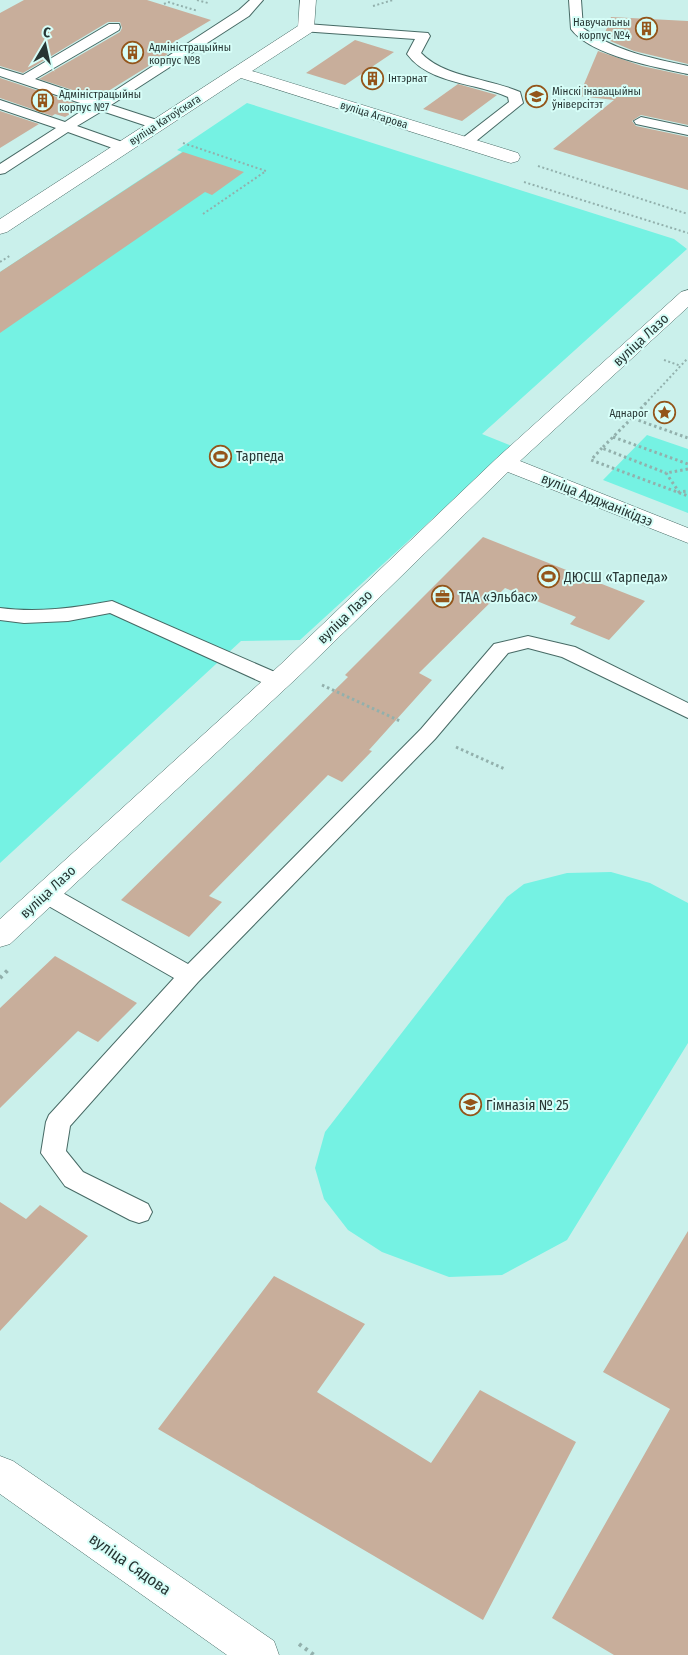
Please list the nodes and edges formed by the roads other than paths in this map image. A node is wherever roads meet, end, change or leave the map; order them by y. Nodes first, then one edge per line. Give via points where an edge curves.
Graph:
1 (257, 0) edge
2 (308, 0) edge
3 (575, 0) edge
4 (114, 27) dead end
5 (306, 28) junction
6 (688, 70) edge
7 (0, 72) edge
8 (238, 72) junction
9 (24, 80) junction
10 (0, 104) edge
11 (100, 106) junction
12 (641, 121) dead end
13 (158, 125) junction
14 (66, 128) junction
15 (688, 131) edge
16 (465, 143) junction
17 (123, 148) junction
18 (511, 157) road end
19 (0, 170) edge
20 (0, 228) edge
21 (688, 296) edge
22 (505, 463) junction
23 (688, 536) edge
24 (0, 614) edge
25 (277, 682) junction
26 (688, 711) edge
27 (46, 894) junction
28 (0, 936) edge
29 (190, 976) junction
30 (138, 1212) dead end
31 (0, 1472) edge
32 (260, 1655) edge

1 - 11 lane via 244,13
2 - 5 street
3 - 6 lane via 577,29 590,40 636,59
4 - 9 lane
5 - 8 street, вуліца Катоўскага
5 - 16 lane via 422,36 414,54 419,61 436,70 515,94 516,103
7 - 9 lane
8 - 13 street, вуліца Катоўскага
8 - 16 street, вуліца Агарова
9 - 11 lane
10 - 14 lane
11 - 13 lane
11 - 14 lane
12 - 15 lane
13 - 17 street, вуліца Катоўскага
14 - 17 lane
14 - 19 lane
16 - 18 street, вуліца Агарова
17 - 20 street, вуліца Катоўскага
21 - 22 street, вуліца Лазо
22 - 23 street, вуліца Арджанікідзэ
22 - 25 street, вуліца Лазо
24 - 25 lane via 24,617 68,615 112,607
25 - 27 street, вуліца Лазо
26 - 29 lane via 568,652 528,642 501,648 428,734
27 - 28 street, вуліца Лазо
27 - 29 lane
29 - 30 lane via 58,1122 53,1153 74,1179
31 - 32 street, вуліца Сядова

